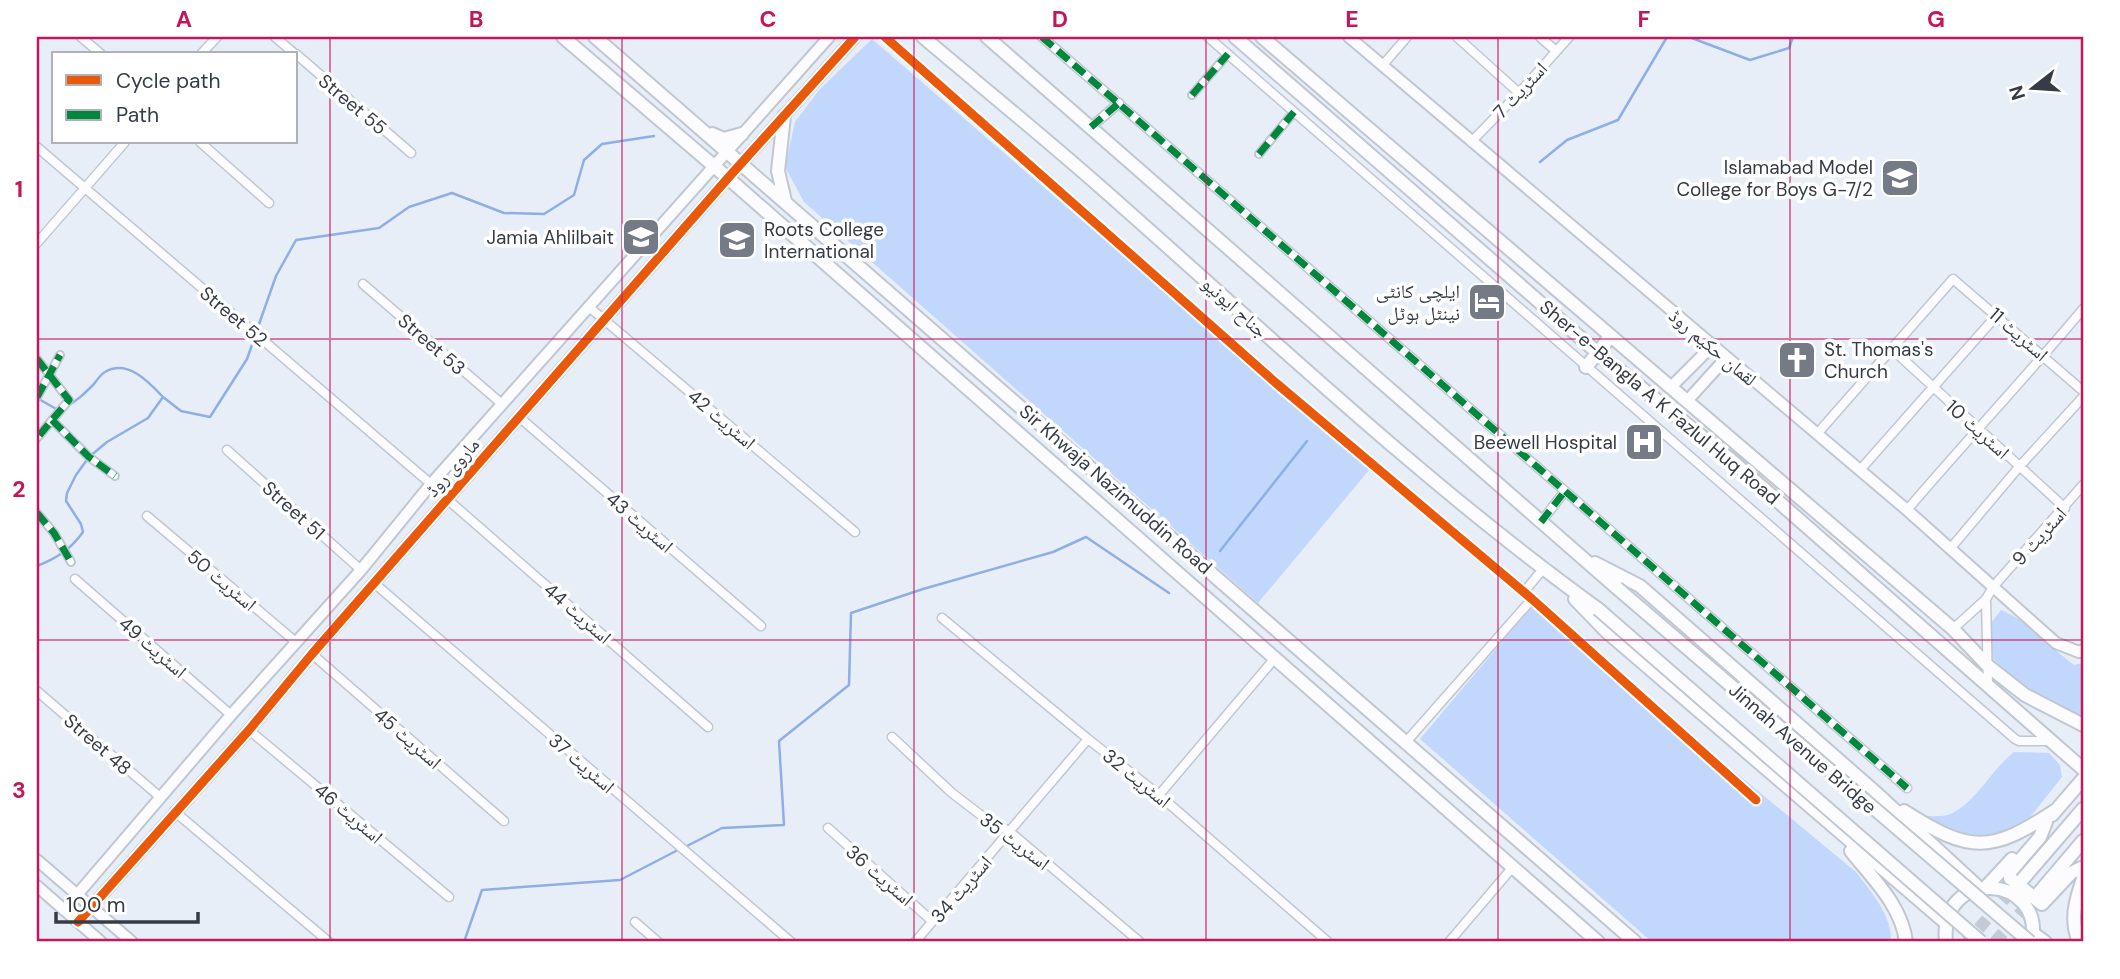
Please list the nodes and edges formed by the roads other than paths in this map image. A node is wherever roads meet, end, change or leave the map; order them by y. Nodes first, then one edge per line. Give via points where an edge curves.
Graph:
1 (81, 37) edge
2 (217, 37) edge
3 (275, 37) edge
4 (563, 37) edge
5 (595, 37) edge
6 (829, 37) edge
7 (855, 37) edge
8 (885, 37) edge
9 (923, 37) edge
10 (987, 37) edge
11 (1042, 37) edge
12 (1208, 37) edge
13 (1235, 37) edge
14 (1262, 37) edge
15 (1349, 37) edge
16 (1407, 37) edge
17 (1457, 37) edge
18 (1540, 37) edge
19 (1569, 37) edge
20 (1556, 51) junction
21 (99, 52) edge
22 (203, 52) edge
23 (294, 52) edge
24 (1228, 54) junction
25 (298, 56) edge
26 (1382, 65) junction
27 (1519, 93) junction
28 (1192, 95) dead end
29 (1119, 103) junction
30 (1294, 112) junction
31 (785, 116) junction
32 (1091, 127) junction
33 (702, 130) junction
34 (742, 134) junction
35 (1471, 142) junction
36 (123, 144) edge
37 (202, 144) edge
38 (37, 147) edge
39 (727, 150) junction
40 (411, 153) dead end
41 (1259, 154) dead end
42 (742, 164) junction
43 (714, 165) junction
44 (728, 177) junction
45 (85, 189) junction
46 (785, 201) junction
47 (269, 203) dead end
48 (37, 243) edge
49 (363, 284) dead end
50 (589, 307) junction
51 (2083, 309) edge
52 (1997, 315) junction
53 (604, 319) junction
54 (1610, 337) junction
55 (1712, 346) junction
56 (1892, 349) junction
57 (1598, 353) junction
58 (60, 355) dead end
59 (2044, 356) junction
60 (1726, 358) junction
61 (37, 359) edge
62 (1586, 367) junction
63 (48, 376) junction
64 (1671, 387) junction
65 (1933, 388) junction
66 (2083, 391) edge
67 (38, 395) edge
68 (2083, 397) edge
69 (1687, 401) junction
70 (502, 404) junction
71 (519, 417) junction
72 (52, 420) junction
73 (1976, 428) junction
74 (1817, 434) junction
75 (37, 438) edge
76 (227, 450) dead end
77 (2019, 467) junction
78 (1860, 470) junction
79 (115, 476) dead end
80 (431, 484) junction
81 (2083, 485) edge
82 (1565, 491) junction
83 (447, 499) junction
84 (2065, 508) junction
85 (1907, 510) junction
86 (37, 513) edge
87 (147, 516) dead end
88 (1541, 522) junction
89 (855, 532) dead end
90 (1950, 549) junction
91 (1576, 554) junction
92 (70, 560) dead end
93 (360, 570) junction
94 (1547, 572) junction
95 (75, 579) dead end
96 (374, 583) junction
97 (1993, 587) junction
98 (1524, 593) junction
99 (1986, 599) junction
100 (1532, 600) junction
101 (942, 618) dead end
102 (761, 626) dead end
103 (1953, 629) junction
104 (297, 643) junction
105 (2081, 651) edge
106 (312, 654) junction
107 (1275, 658) junction
108 (1988, 666) junction
109 (1988, 685) junction
110 (37, 691) edge
111 (231, 715) junction
112 (2083, 725) edge
113 (708, 727) dead end
114 (249, 730) junction
115 (892, 737) dead end
116 (1088, 739) junction
117 (2053, 741) junction
118 (1406, 742) junction
119 (2083, 769) edge
120 (2083, 779) edge
121 (1907, 788) dead end
122 (1875, 792) junction
123 (1159, 795) junction
124 (160, 797) junction
125 (1756, 800) dead end
126 (1473, 801) junction
127 (2083, 809) edge
128 (2056, 810) junction
129 (174, 811) junction
130 (505, 821) dead end
131 (1459, 821) junction
132 (2046, 822) junction
133 (828, 828) dead end
134 (1836, 831) junction
135 (1010, 832) junction
136 (2083, 841) edge
137 (37, 860) edge
138 (1512, 868) junction
139 (2082, 871) edge
140 (2022, 880) tunnel mouth
141 (37, 887) edge
142 (1982, 888) junction
143 (77, 894) junction
144 (2038, 894) tunnel mouth
145 (449, 897) dead end
146 (92, 908) junction
147 (64, 910) junction
148 (932, 921) junction
149 (78, 922) junction
150 (635, 922) dead end
151 (1946, 932) edge
152 (2033, 936) edge
153 (101, 942) edge
154 (132, 942) edge
155 (329, 942) edge
156 (658, 942) edge
157 (791, 942) edge
158 (916, 942) edge
159 (1140, 942) edge
160 (1328, 942) edge
161 (1449, 942) edge
162 (1598, 942) edge
163 (1636, 942) edge
164 (1906, 942) edge
165 (1934, 942) edge
166 (1981, 942) edge
167 (2045, 942) edge
168 (2079, 942) edge

1 - 21 street
2 - 22 street
3 - 23 street, Street 55
4 - 43 main road, Sir Khwaja Nazimuddin Road
5 - 33 main road, Sir Khwaja Nazimuddin Road
6 - 34 street, ماروی روڈ
7 - 31 street, ماروی روڈ
8 - 98 street via 1276,383
9 - 94 main road, جناح ایونیو
10 - 32 main road
11 - 29 street
12 - 24 street
13 - 57 main road, Sher-e-Bangla A K Fazlul Huq Road
14 - 54 main road, Sher-e-Bangla A K Fazlul Huq Road
15 - 26 street, لقمان حکیم روڈ
16 - 26 street
17 - 27 street
18 - 20 street
19 - 20 street, اسٹریٹ 7
20 - 27 street, اسٹریٹ 7
24 - 28 street
24 - 30 street
25 - 40 street, Street 55
26 - 35 street, لقمان حکیم روڈ
27 - 35 street, اسٹریٹ 7
29 - 32 street
29 - 82 street
30 - 41 street
30 - 62 street
31 - 42 street, ماروی روڈ
31 - 46 main road via 778,171
32 - 88 main road
33 - 34 main road via 724,139
33 - 39 main road, Sir Khwaja Nazimuddin Road
34 - 39 street, ماروی روڈ
35 - 55 street, لقمان حکیم روڈ
36 - 45 street
37 - 47 street
38 - 45 street, Street 52
39 - 42 main road, Sir Khwaja Nazimuddin Road
39 - 43 street, ماروی روڈ
42 - 44 street, ماروی روڈ
42 - 46 main road, Sir Khwaja Nazimuddin Road
43 - 44 main road, Sir Khwaja Nazimuddin Road
43 - 50 street, ماروی روڈ
44 - 53 street, ماروی روڈ
44 - 107 main road, Sir Khwaja Nazimuddin Road
45 - 48 street
45 - 80 street, Street 52
46 - 118 main road, Sir Khwaja Nazimuddin Road
49 - 70 street, Street 53
50 - 53 street, اسٹریٹ 42
50 - 70 street, ماروی روڈ
51 - 59 street
52 - 56 street, اسٹریٹ 11 via 1953,279
52 - 59 street, اسٹریٹ 11
52 - 65 street
53 - 71 street, ماروی روڈ
53 - 89 street, اسٹریٹ 42
54 - 57 main road
54 - 64 main road, Sher-e-Bangla A K Fazlul Huq Road
55 - 60 street, لقمان حکیم روڈ
55 - 64 street
56 - 65 street, اسٹریٹ 10
56 - 74 street
57 - 62 main road
57 - 109 main road, Sher-e-Bangla A K Fazlul Huq Road via 1731,460
58 - 63 street
59 - 66 street, اسٹریٹ 11
59 - 73 street
60 - 69 street
60 - 74 street, لقمان حکیم روڈ
61 - 63 street
62 - 117 street via 2015,739
63 - 67 street
63 - 72 street via 69,400
64 - 69 main road, Sher-e-Bangla A K Fazlul Huq Road
65 - 73 street, اسٹریٹ 10
65 - 78 street
68 - 77 street
69 - 103 main road, Sher-e-Bangla A K Fazlul Huq Road
70 - 71 street
70 - 80 street, ماروی روڈ
71 - 83 street, ماروی روڈ
71 - 102 street, اسٹریٹ 43
72 - 75 street
72 - 79 street
73 - 77 street, اسٹریٹ 10
73 - 85 street
74 - 78 street, لقمان حکیم روڈ
76 - 93 street, Street 51
77 - 84 street, اسٹریٹ 10
77 - 90 street
78 - 85 street, لقمان حکیم روڈ
80 - 83 street
80 - 93 street, ماروی روڈ
81 - 84 street, اسٹریٹ 9
82 - 88 street
82 - 121 street
83 - 96 street, ماروی روڈ
83 - 113 street, اسٹریٹ 44
84 - 97 street, اسٹریٹ 9
85 - 90 street, لقمان حکیم روڈ
86 - 92 street
87 - 104 street, اسٹریٹ 50
88 - 91 main road
90 - 97 street, لقمان حکیم روڈ
91 - 122 main road via 1640,586
91 - 152 main road, Jinnah Avenue Bridge, bridge
93 - 96 street
93 - 104 street, ماروی روڈ
94 - 98 street
94 - 134 main road via 1607,632
94 - 166 main road, Jinnah Avenue Bridge, bridge via 1598,609
95 - 111 street, اسٹریٹ 49
96 - 106 street, ماروی روڈ
96 - 157 street, اسٹریٹ 37
97 - 99 street, اسٹریٹ 9
97 - 105 street, لقمان حکیم روڈ via 2056,643
98 - 100 street
99 - 103 street
99 - 108 street
100 - 118 street
100 - 125 street
101 - 116 street, اسٹریٹ 32
103 - 108 main road, Sher-e-Bangla A K Fazlul Huq Road
104 - 106 street
104 - 111 street, ماروی روڈ
106 - 114 street, ماروی روڈ
106 - 130 street, اسٹریٹ 45
107 - 123 street
107 - 131 main road, Sir Khwaja Nazimuddin Road
108 - 109 street
108 - 112 main road, Sher-e-Bangla A K Fazlul Huq Road via 2025,695
109 - 117 main road, Sher-e-Bangla A K Fazlul Huq Road
110 - 124 street, Street 48
111 - 114 street
111 - 124 street, ماروی روڈ
114 - 129 street, ماروی روڈ
114 - 145 street, اسٹریٹ 46
115 - 135 street, اسٹریٹ 35 via 952,793
116 - 123 street, اسٹریٹ 32
116 - 135 street, اسٹریٹ 34
117 - 119 main road, Sher-e-Bangla A K Fazlul Huq Road
118 - 126 main road, Sir Khwaja Nazimuddin Road
120 - 128 main road
122 - 128 main road via 1920,821 1973,843 2004,840
122 - 142 main road
123 - 160 street, اسٹریٹ 32
124 - 129 street
124 - 143 street, ماروی روڈ
126 - 131 main road
126 - 163 main road, Sir Khwaja Nazimuddin Road
127 - 140 main road
128 - 132 main road
129 - 146 street, ماروی روڈ
129 - 155 street
131 - 138 main road, Sir Khwaja Nazimuddin Road
132 - 139 main road via 2010,878 2042,904 2071,873
132 - 142 main road
133 - 148 street, اسٹریٹ 36
134 - 151 main road
134 - 164 main road via 1895,907
135 - 148 street, اسٹریٹ 34
135 - 159 street, اسٹریٹ 35
136 - 144 main road
137 - 143 street
138 - 161 street
138 - 162 main road, Sir Khwaja Nazimuddin Road
139 - 152 main road
139 - 168 main road via 2073,914
141 - 147 street
142 - 151 main road via 1957,901
142 - 152 main road via 1999,888 2022,901 2030,913
143 - 146 street
143 - 147 street, ماروی روڈ
146 - 149 street, ماروی روڈ
146 - 154 street
147 - 149 street
148 - 158 street, اسٹریٹ 34
149 - 153 street
150 - 156 street
151 - 165 main road
152 - 167 main road, Jinnah Avenue Bridge

